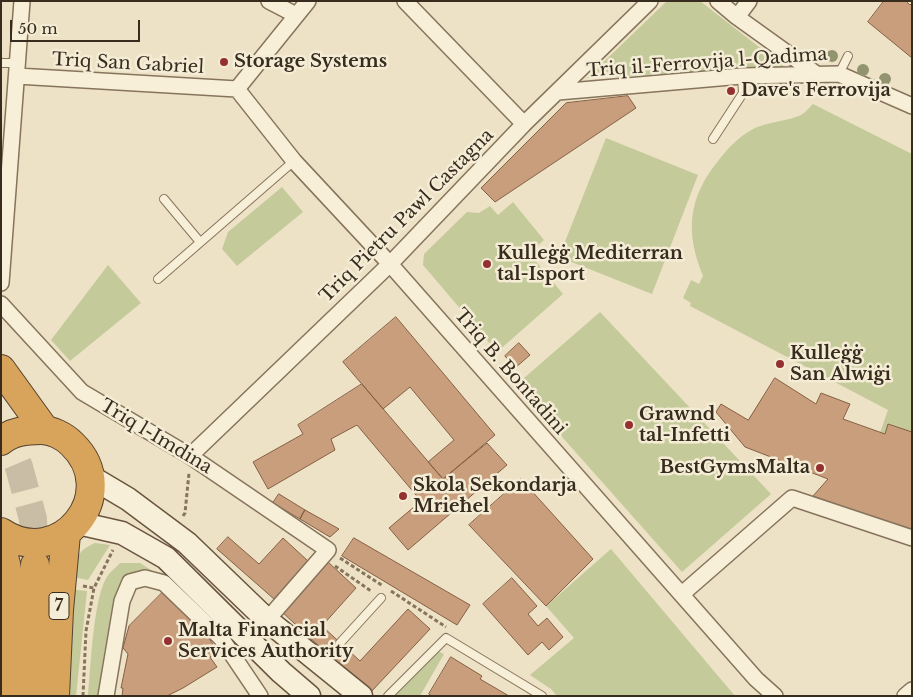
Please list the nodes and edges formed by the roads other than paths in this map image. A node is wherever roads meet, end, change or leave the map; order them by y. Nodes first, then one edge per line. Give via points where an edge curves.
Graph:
1 (22, 1) edge
2 (269, 1) edge
3 (308, 1) edge
4 (405, 1) edge
5 (650, 1) edge
6 (718, 1) edge
7 (750, 1) edge
8 (296, 15) junction
9 (737, 17) junction
10 (848, 56) dead end
11 (1, 63) edge
12 (18, 70) junction
13 (815, 73) junction
14 (839, 74) junction
15 (742, 76) junction
16 (237, 89) junction
17 (558, 92) junction
18 (912, 106) edge
19 (524, 124) junction
20 (713, 139) dead end
21 (294, 161) junction
22 (164, 199) dead end
23 (200, 242) junction
24 (390, 264) junction
25 (158, 279) dead end
26 (1, 283) edge
27 (1, 304) edge
28 (1, 369) edge
29 (51, 432) junction
30 (1, 441) edge
31 (190, 456) junction
32 (91, 477) junction
33 (72, 528) junction
34 (1, 532) edge
35 (912, 538) edge
36 (1, 545) edge
37 (36, 565) tunnel mouth
38 (682, 594) junction
39 (381, 598) road end
40 (267, 620) junction
41 (340, 643) dead end
42 (1, 674) edge
43 (756, 679) junction
44 (48, 690) edge
45 (912, 690) edge
46 (8, 696) edge
47 (15, 696) edge
48 (106, 696) edge
49 (260, 696) edge
50 (309, 696) edge
51 (361, 696) edge
52 (388, 696) edge
53 (542, 696) edge
54 (764, 696) edge
55 (775, 696) edge
56 (905, 696) edge

1 - 12 street
2 - 8 street
3 - 8 street
4 - 19 street
5 - 17 street, Triq Pietru Pawl Castagna
6 - 9 street
7 - 9 street
8 - 16 street
9 - 13 street
10 - 14 lane
11 - 12 lane
12 - 16 street, Triq San Gabriel
12 - 26 street
13 - 14 street, Triq il-Ferrovija l-Qadima
13 - 15 street, Triq il-Ferrovija l-Qadima
14 - 18 street, Triq il-Ferrovija l-Qadima
15 - 17 street, Triq il-Ferrovija l-Qadima
15 - 20 lane via 743,93
16 - 21 street, Triq B. Bontadini
17 - 19 street, Triq Pietru Pawl Castagna
19 - 24 street, Triq Pietru Pawl Castagna
21 - 23 lane
21 - 24 street, Triq B. Bontadini
22 - 23 lane
23 - 25 lane
24 - 31 street, Triq Pietru Pawl Castagna
24 - 38 street, Triq B. Bontadini
27 - 31 street, Triq l-Imdina via 82,392
28 - 29 highway
29 - 30 highway via 25,430
29 - 32 highway via 79,451
31 - 40 street, Triq l-Imdina via 325,554
32 - 33 highway via 91,494 86,509
32 - 40 main road via 180,537
33 - 34 highway via 53,540 38,543 23,542
33 - 44 highway, 7 via 61,582
33 - 50 main road via 122,534 166,558
35 - 38 street via 792,498
36 - 47 highway via 16,622
37 - 44 highway, 7
38 - 43 street, Triq B. Bontadini
39 - 41 lane
40 - 51 main road via 323,661
42 - 46 highway
43 - 54 street, Triq B. Bontadini
43 - 55 street, Triq B. Bontadini
45 - 56 street
48 - 49 street via 122,601 130,582 144,578 164,583 220,638
52 - 53 lane via 446,638

